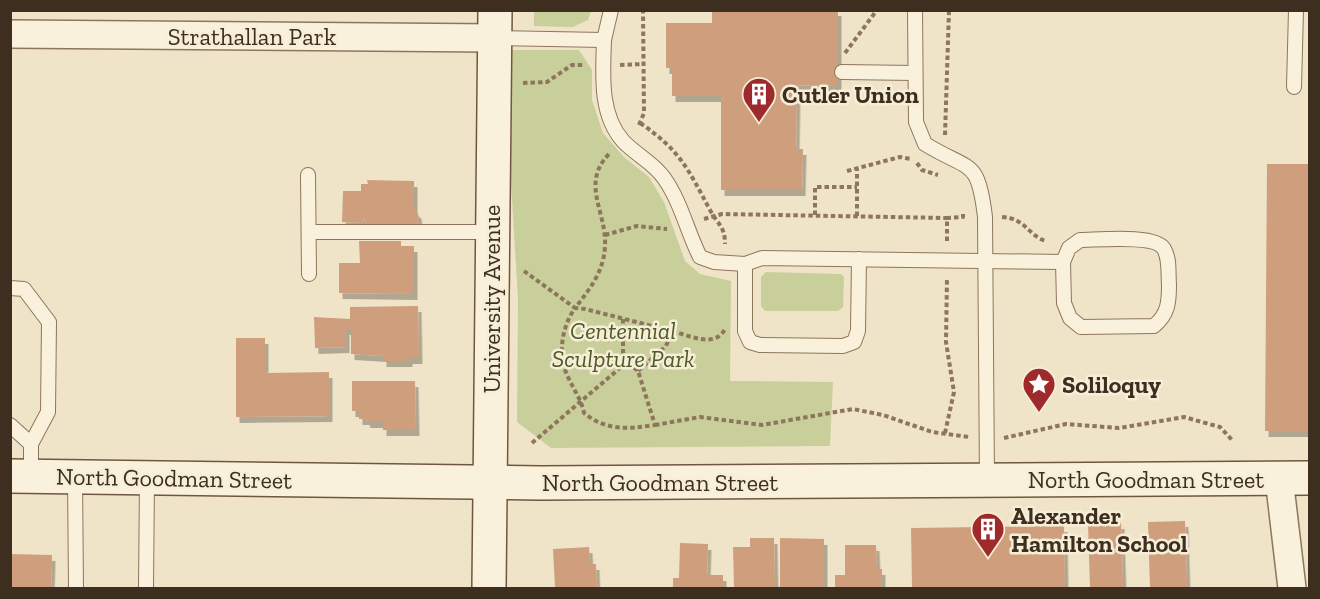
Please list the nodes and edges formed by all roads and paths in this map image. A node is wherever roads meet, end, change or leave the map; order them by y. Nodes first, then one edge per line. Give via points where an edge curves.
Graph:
1 (611, 10) edge
2 (643, 10) edge
3 (877, 10) edge
4 (915, 10) edge
5 (949, 10) edge
6 (1296, 10) edge
7 (494, 24) edge
8 (10, 34) edge
9 (604, 40) junction
10 (643, 64) junction
11 (591, 65) dead end
12 (618, 65) dead end
13 (841, 65) joint
14 (915, 73) junction
15 (518, 83) dead end
16 (1294, 87) dead end
17 (637, 128) dead end
18 (945, 136) dead end
19 (614, 148) dead end
20 (857, 170) junction
21 (847, 171) dead end
22 (308, 175) dead end
23 (944, 176) dead end
24 (857, 187) junction
25 (963, 207) dead end
26 (815, 215) junction
27 (713, 216) dead end
28 (856, 216) junction
29 (998, 217) dead end
30 (947, 218) junction
31 (674, 228) dead end
32 (309, 232) junction
33 (492, 232) junction
34 (605, 235) junction
35 (947, 245) dead end
36 (1069, 248) junction
37 (859, 259) junction
38 (985, 261) junction
39 (1063, 262) junction
40 (745, 264) junction
41 (524, 271) dead end
42 (309, 274) dead end
43 (947, 274) dead end
44 (10, 288) edge
45 (575, 308) junction
46 (623, 319) junction
47 (672, 331) junction
48 (725, 331) dead end
49 (627, 362) junction
50 (638, 371) junction
51 (581, 398) junction
52 (10, 425) edge
53 (655, 425) junction
54 (945, 434) junction
55 (972, 438) dead end
56 (1000, 438) dead end
57 (1232, 440) dead end
58 (532, 443) dead end
59 (31, 444) junction
60 (21, 476) edge
61 (75, 477) junction
62 (147, 478) junction
63 (1294, 478) edge
64 (987, 481) junction
65 (490, 482) junction
66 (76, 588) edge
67 (146, 588) edge
68 (489, 588) edge
69 (1292, 588) edge

1 - 9 lane
2 - 10 path
3 - 13 path
4 - 14 lane
5 - 18 path
6 - 16 lane
7 - 8 street, Strathallan Park
7 - 9 lane
7 - 33 main road, University Avenue
9 - 40 lane via 604,97 611,122 623,141 662,175 676,197 700,257
10 - 12 path
10 - 17 path via 644,113
11 - 15 path via 572,65 547,82
13 - 14 lane
14 - 38 lane via 916,122 925,144 973,169 981,185
19 - 34 path via 594,181
20 - 21 path
20 - 23 path via 908,157 922,170
20 - 24 path
22 - 32 lane
24 - 26 path via 815,187
24 - 28 path
25 - 30 path via 963,217
26 - 27 path
26 - 28 path
28 - 30 path
29 - 36 path via 1015,218 1040,239
30 - 35 path
31 - 34 path via 636,226
32 - 33 lane
32 - 42 lane
33 - 65 main road, University Avenue
34 - 45 path via 600,270
36 - 39 lane
36 - 39 lane via 1080,240 1152,240 1164,247 1169,292 1164,317 1154,326 1081,327 1070,318 1064,303
37 - 38 lane
37 - 40 lane via 762,258
37 - 40 lane via 858,331 854,342 843,346 750,342 745,331
38 - 39 lane
38 - 64 lane
41 - 45 path
43 - 54 path via 946,342 954,392
44 - 59 lane via 24,289 49,322 48,412
45 - 46 path
45 - 51 path via 567,319 562,359 569,381
46 - 47 path
46 - 49 path
47 - 48 path via 706,340
47 - 50 path via 666,346
49 - 50 path
49 - 51 path
50 - 53 path
51 - 53 path via 584,413 609,428
51 - 58 path
52 - 59 lane
53 - 54 path via 700,417 762,425 853,409
54 - 55 path
56 - 57 path via 1066,424 1130,427 1184,417 1220,427
59 - 60 lane
60 - 61 main road, North Goodman Street
61 - 62 main road, North Goodman Street
61 - 66 lane
62 - 65 main road, North Goodman Street
62 - 67 lane
63 - 64 main road, North Goodman Street
63 - 69 street
64 - 65 main road, North Goodman Street
65 - 68 main road, University Avenue

